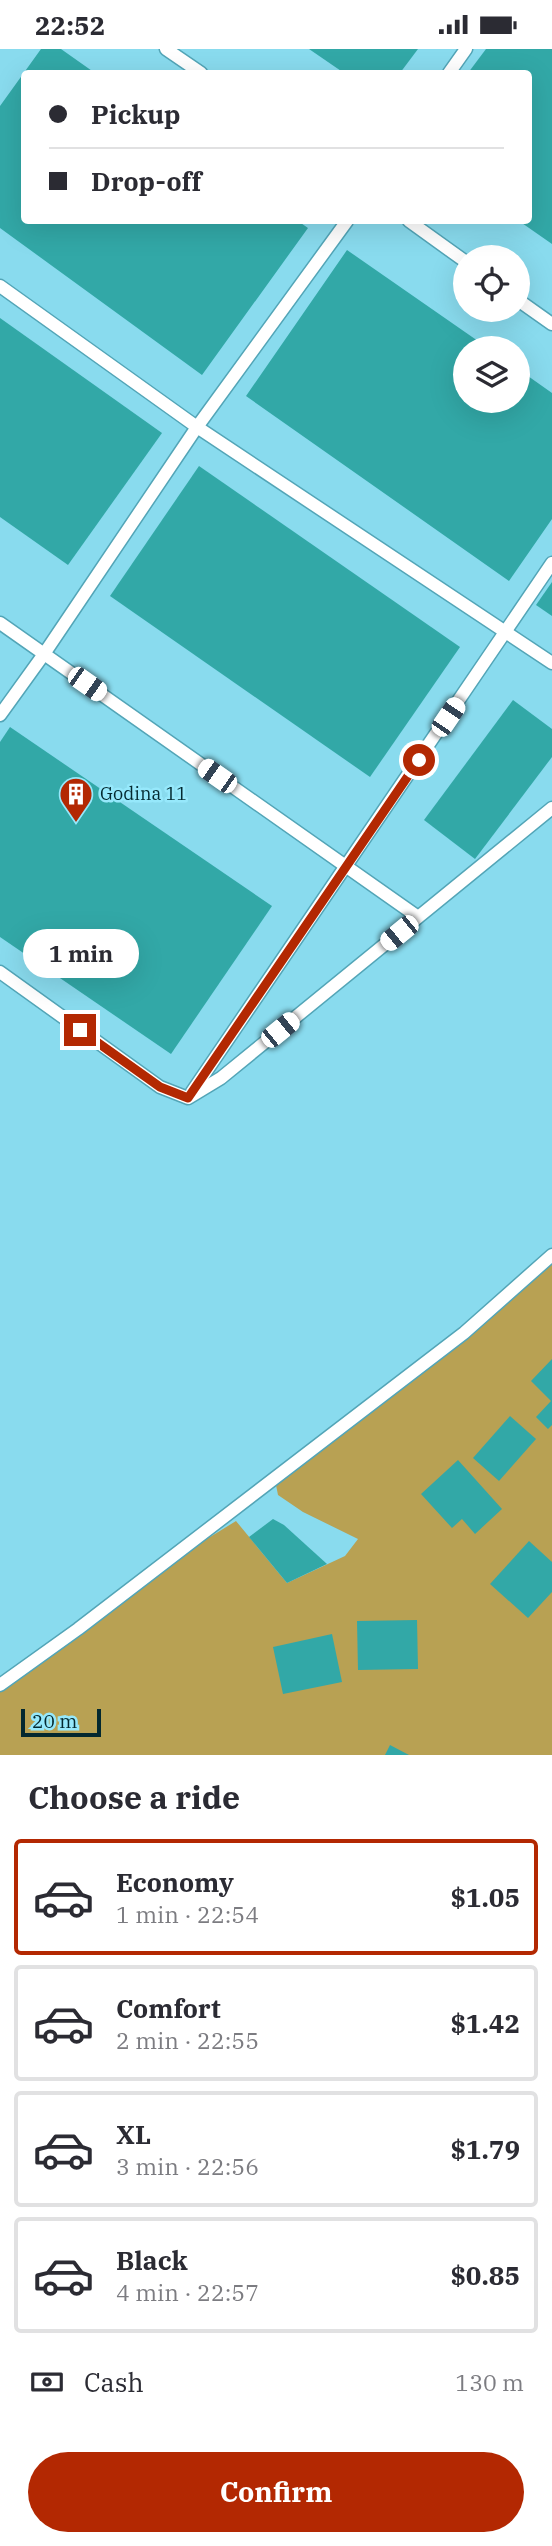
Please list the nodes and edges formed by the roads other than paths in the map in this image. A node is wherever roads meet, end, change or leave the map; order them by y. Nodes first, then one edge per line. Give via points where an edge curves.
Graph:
1 (166, 49) edge
2 (466, 49) edge
3 (197, 70) edge
4 (451, 70) edge
5 (345, 224) edge
6 (413, 224) edge
7 (453, 253) edge
8 (0, 286) edge
9 (530, 308) edge
10 (552, 324) edge
11 (197, 427) junction
12 (552, 563) edge
13 (0, 623) edge
14 (505, 632) junction
15 (44, 654) junction
16 (552, 663) edge
17 (0, 715) edge
18 (552, 808) edge
19 (347, 867) junction
20 (418, 917) junction
21 (0, 972) edge
22 (188, 1098) junction
23 (552, 1255) edge
24 (0, 1685) edge

1 - 3 lane
2 - 4 lane
5 - 11 lane
6 - 7 lane
8 - 11 lane
9 - 10 lane
11 - 14 lane
11 - 15 lane
12 - 14 lane
13 - 15 lane
14 - 16 lane
14 - 19 lane
15 - 17 lane
15 - 19 lane
18 - 20 lane
19 - 20 lane
19 - 22 lane
20 - 22 lane via 221,1078
21 - 22 lane via 160,1087
23 - 24 lane via 464,1332

